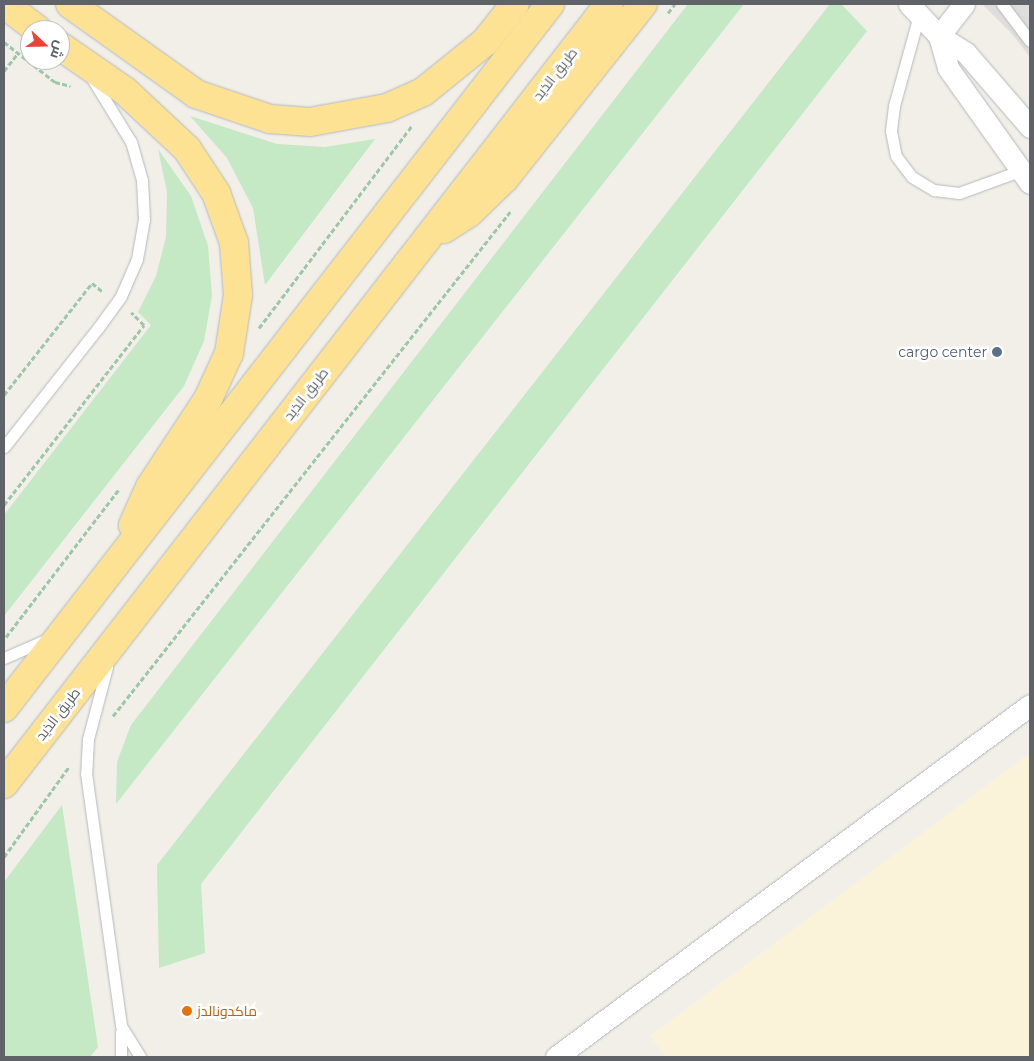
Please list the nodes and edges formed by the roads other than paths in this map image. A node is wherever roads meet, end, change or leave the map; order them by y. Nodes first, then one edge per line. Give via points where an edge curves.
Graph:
1 (4, 4) edge
2 (70, 4) edge
3 (515, 4) edge
4 (550, 4) edge
5 (609, 4) edge
6 (964, 4) edge
7 (1002, 4) edge
8 (914, 9) edge
9 (653, 12) edge
10 (25, 20) edge
11 (939, 36) junction
12 (1030, 41) edge
13 (70, 53) edge
14 (70, 53) edge
15 (1030, 127) edge
16 (1027, 173) edge
17 (427, 238) junction
18 (4, 447) edge
19 (122, 556) junction
20 (132, 618) junction
21 (65, 630) junction
22 (4, 658) edge
23 (1030, 705) edge
24 (4, 708) edge
25 (4, 784) edge
26 (120, 1026) junction
27 (121, 1057) edge
28 (140, 1057) edge
29 (556, 1057) edge

1 - 10 highway
2 - 3 highway via 196,94 261,116 310,122 387,108 423,92 485,42
4 - 19 highway
5 - 17 highway, طريق الذيد
6 - 11 street
7 - 12 lane
8 - 11 street
8 - 16 lane via 894,106 891,131 896,156 912,177 926,186 959,193
9 - 17 highway via 488,197
11 - 15 street via 966,53
11 - 16 street via 956,82
13 - 19 highway via 146,107 187,149 226,218 238,269 236,322 229,353 208,398 150,487
14 - 18 lane via 131,142 142,180 144,220 138,249 121,296
17 - 20 highway, طريق الذيد
19 - 21 highway
20 - 25 highway, طريق الذيد
20 - 26 lane via 111,656 88,739 89,806
21 - 22 lane
21 - 24 highway
23 - 29 street
26 - 27 lane
26 - 28 lane

